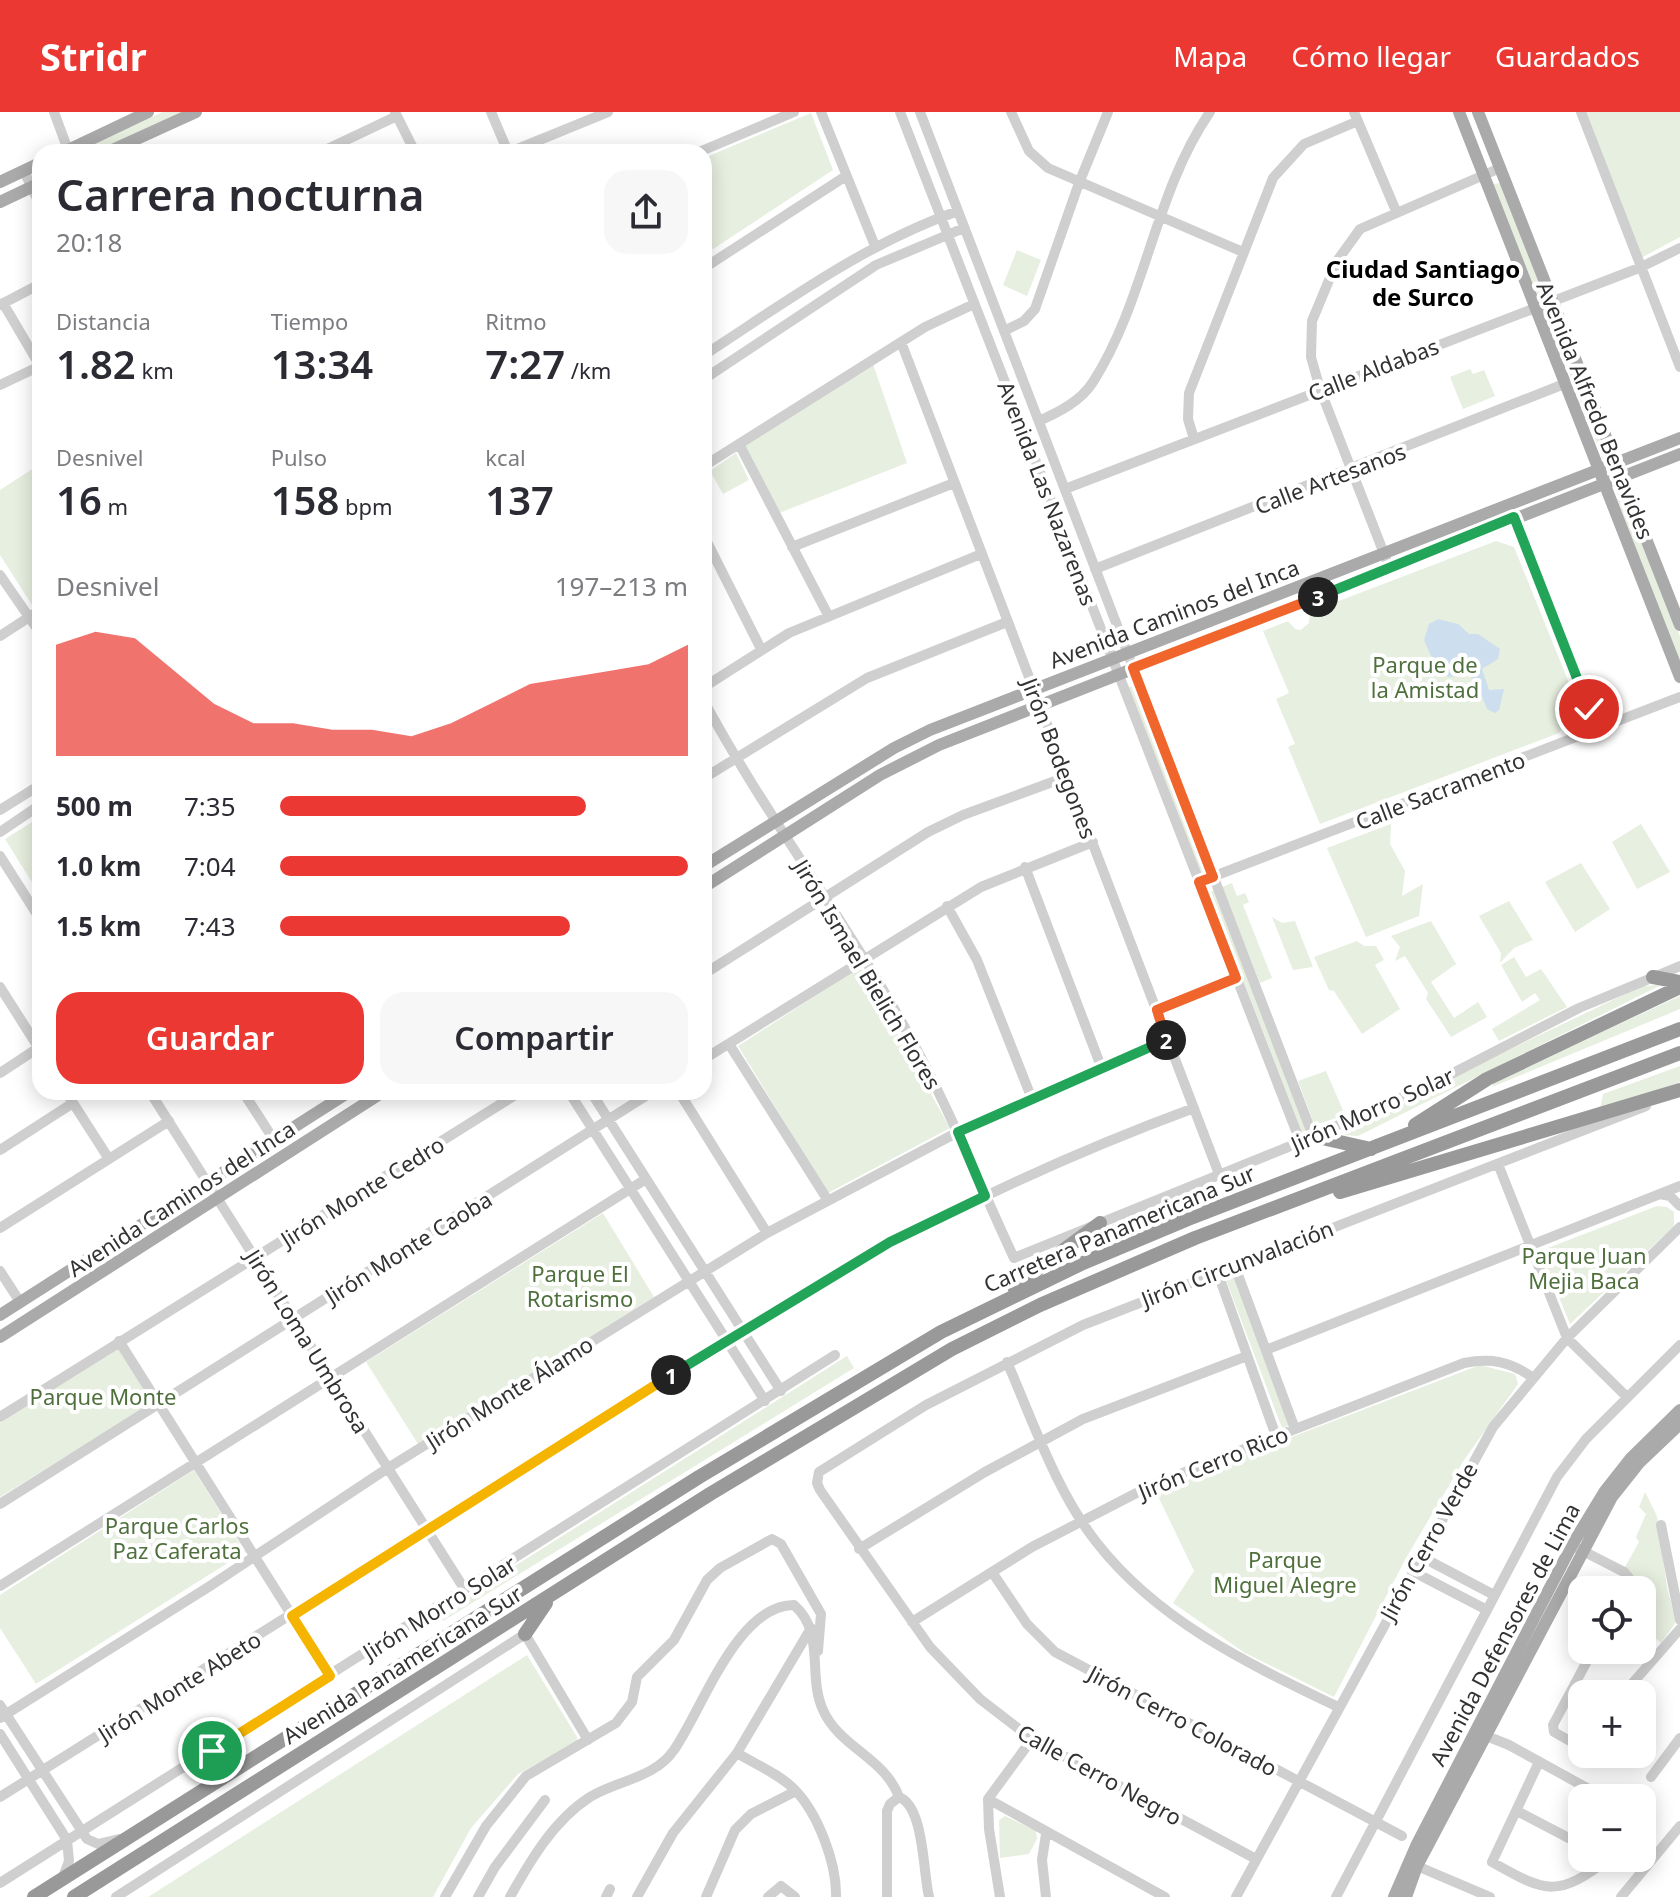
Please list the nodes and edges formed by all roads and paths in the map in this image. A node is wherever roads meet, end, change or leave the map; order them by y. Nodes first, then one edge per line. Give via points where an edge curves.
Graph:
1 (54, 112) edge
2 (196, 112) edge
3 (491, 112) edge
4 (608, 112) edge
5 (794, 112) edge
6 (821, 112) edge
7 (900, 112) edge
8 (920, 112) edge
9 (1011, 112) edge
10 (1108, 112) edge
11 (1210, 112) edge
12 (1459, 112) edge
13 (1478, 112) edge
14 (1581, 112) edge
15 (143, 113) edge
16 (396, 114) edge
17 (1356, 116) edge
18 (64, 144) edge
19 (80, 144) edge
20 (126, 144) edge
21 (339, 144) edge
22 (411, 144) edge
23 (505, 144) edge
24 (529, 144) edge
25 (712, 147) edge
26 (1500, 168) junction
27 (32, 169) edge
28 (846, 176) junction
29 (1483, 176) junction
30 (0, 182) edge
31 (1079, 183) junction
32 (32, 187) edge
33 (0, 202) edge
34 (958, 211) junction
35 (1396, 211) junction
36 (941, 217) junction
37 (1161, 218) junction
38 (964, 228) junction
39 (947, 234) junction
40 (875, 246) junction
41 (1680, 248) edge
42 (1243, 252) junction
43 (712, 263) edge
44 (1639, 268) junction
45 (32, 288) edge
46 (1551, 299) junction
47 (2, 304) edge
48 (974, 304) junction
49 (1534, 306) junction
50 (1004, 331) junction
51 (901, 342) junction
52 (1676, 345) edge
53 (712, 350) edge
54 (32, 353) edge
55 (1680, 367) edge
56 (32, 370) edge
57 (712, 374) edge
58 (1564, 384) junction
59 (0, 385) edge
60 (1320, 389) junction
61 (1039, 421) junction
62 (1680, 438) edge
63 (1194, 439) junction
64 (739, 444) junction
65 (1680, 454) edge
66 (712, 461) edge
67 (1615, 463) junction
68 (1599, 469) junction
69 (1352, 470) junction
70 (1621, 477) junction
71 (954, 483) junction
72 (1604, 483) junction
73 (1065, 489) junction
74 (1511, 511) junction
75 (792, 547) junction
76 (712, 552) edge
77 (1384, 553) junction
78 (981, 554) junction
79 (1095, 569) junction
80 (1390, 569) junction
81 (0, 575) edge
82 (32, 615) edge
83 (828, 615) junction
84 (29, 617) junction
85 (32, 621) edge
86 (1007, 622) junction
87 (1680, 625) edge
88 (0, 636) edge
89 (761, 649) junction
90 (1127, 652) junction
91 (1112, 658) junction
92 (1133, 668) junction
93 (1119, 674) junction
94 (1680, 677) edge
95 (712, 682) edge
96 (1032, 689) junction
97 (1680, 697) edge
98 (1039, 707) junction
99 (712, 716) edge
100 (1597, 730) junction
101 (735, 758) junction
102 (712, 773) edge
103 (1066, 777) junction
104 (32, 790) edge
105 (0, 810) edge
106 (32, 810) edge
107 (775, 821) junction
108 (0, 832) edge
109 (784, 836) junction
110 (1093, 842) junction
111 (0, 856) edge
112 (712, 861) edge
113 (1025, 867) junction
114 (1213, 877) junction
115 (712, 882) edge
116 (1199, 882) junction
117 (824, 897) junction
118 (32, 906) edge
119 (947, 906) junction
120 (863, 960) junction
121 (1680, 966) edge
122 (712, 969) edge
123 (1653, 977) junction
124 (1236, 978) junction
125 (1680, 984) edge
126 (1, 992) edge
127 (1157, 1010) junction
128 (1680, 1029) edge
129 (32, 1038) edge
130 (1168, 1039) junction
131 (729, 1044) junction
132 (32, 1053) edge
133 (1680, 1053) edge
134 (712, 1054) edge
135 (1102, 1069) junction
136 (0, 1073) edge
137 (1680, 1091) edge
138 (1032, 1099) junction
139 (71, 1100) edge
140 (155, 1100) edge
141 (248, 1100) edge
142 (328, 1100) edge
143 (371, 1100) edge
144 (507, 1100) edge
145 (574, 1100) edge
146 (596, 1100) edge
147 (639, 1100) edge
148 (684, 1100) edge
149 (73, 1103) junction
150 (1194, 1108) junction
151 (608, 1120) junction
152 (169, 1121) junction
153 (593, 1130) junction
154 (958, 1132) junction
155 (1306, 1139) junction
156 (274, 1140) junction
157 (1389, 1142) junction
158 (1371, 1149) junction
159 (0, 1150) edge
160 (109, 1159) junction
161 (1498, 1164) junction
162 (1219, 1174) junction
163 (646, 1179) junction
164 (208, 1182) junction
165 (1680, 1186) edge
166 (631, 1189) junction
167 (1660, 1194) junction
168 (985, 1196) junction
169 (218, 1198) junction
170 (827, 1199) junction
171 (1680, 1206) edge
172 (1274, 1209) junction
173 (1100, 1223) junction
174 (1680, 1227) edge
175 (0, 1228) edge
176 (767, 1233) junction
177 (1532, 1246) junction
178 (255, 1258) junction
179 (1014, 1258) joint
180 (1234, 1264) junction
181 (704, 1270) junction
182 (0, 1271) edge
183 (1217, 1271) junction
184 (688, 1280) junction
185 (20, 1302) junction
186 (979, 1312) junction
187 (0, 1315) edge
188 (294, 1319) junction
189 (742, 1330) junction
190 (0, 1337) edge
191 (1567, 1338) junction
192 (726, 1340) junction
193 (119, 1341) junction
194 (1680, 1345) edge
195 (1266, 1350) junction
196 (835, 1355) dead end
197 (1247, 1356) junction
198 (1007, 1362) junction
199 (331, 1377) junction
200 (1532, 1377) junction
201 (781, 1391) junction
202 (1627, 1397) junction
203 (765, 1401) junction
204 (160, 1405) junction
205 (1680, 1410) edge
206 (0, 1417) edge
207 (1680, 1424) edge
208 (1295, 1429) junction
209 (1276, 1436) junction
210 (1041, 1441) junction
211 (196, 1462) junction
212 (388, 1468) junction
213 (817, 1479) joint
214 (0, 1504) edge
215 (1081, 1521) junction
216 (1661, 1525) dead end
217 (427, 1529) junction
218 (1578, 1548) junction
219 (859, 1549) junction
220 (255, 1556) junction
221 (1420, 1556) junction
222 (1412, 1571) junction
223 (992, 1572) junction
224 (1627, 1576) edge
225 (0, 1586) edge
226 (527, 1586) joint
227 (465, 1590) junction
228 (1494, 1595) junction
229 (551, 1596) junction
230 (1487, 1610) junction
231 (292, 1616) junction
232 (1680, 1620) edge
233 (912, 1622) junction
234 (811, 1628) junction
235 (1680, 1629) edge
236 (525, 1634) junction
237 (816, 1660) junction
238 (330, 1676) junction
239 (1635, 1680) edge
240 (1568, 1697) edge
241 (1338, 1707) junction
242 (2, 1712) edge
243 (1480, 1733) junction
244 (0, 1734) edge
245 (1680, 1738) edge
246 (1032, 1739) junction
247 (588, 1740) junction
248 (1568, 1740) edge
249 (737, 1753) junction
250 (1539, 1762) junction
251 (42, 1770) junction
252 (1651, 1777) dead end
253 (28, 1779) junction
254 (1298, 1781) junction
255 (1579, 1784) edge
256 (796, 1791) junction
257 (0, 1797) edge
258 (899, 1797) junction
259 (988, 1799) junction
260 (545, 1800) dead end
261 (1517, 1811) junction
262 (1375, 1822) junction
263 (1680, 1826) edge
264 (80, 1831) junction
265 (1046, 1834) junction
266 (1402, 1836) dead end
267 (129, 1837) junction
268 (1568, 1838) edge
269 (67, 1840) junction
270 (1256, 1859) junction
271 (1417, 1866) junction
272 (1594, 1872) edge
273 (63, 1879) junction
274 (0, 1883) edge
275 (34, 1897) edge
276 (74, 1897) edge
277 (116, 1897) edge
278 (445, 1897) edge
279 (478, 1897) edge
280 (510, 1897) edge
281 (637, 1897) edge
282 (706, 1897) edge
283 (768, 1897) edge
284 (795, 1897) edge
285 (836, 1897) edge
286 (887, 1897) edge
287 (929, 1897) edge
288 (1000, 1897) edge
289 (1046, 1897) edge
290 (1165, 1897) edge
291 (1236, 1897) edge
292 (1336, 1897) edge
293 (1394, 1897) edge
294 (1406, 1897) edge
295 (1490, 1897) edge
296 (1621, 1897) edge

1 - 18 street
2 - 20 main road
3 - 23 street
4 - 24 street
5 - 25 street
6 - 28 street
7 - 36 street, Avenida Las Nazarenas
8 - 34 street, Avenida Las Nazarenas
9 - 31 street via 1029,151 1048,168
10 - 31 street
11 - 37 street via 1181,163
12 - 29 main road, Avenida Alfredo Benavides
13 - 26 main road, Avenida Alfredo Benavides
14 - 44 street
15 - 19 main road
16 - 21 street
16 - 22 street
17 - 35 street
17 - 42 street via 1291,153 1273,178
26 - 29 street
26 - 46 main road, Avenida Alfredo Benavides
27 - 30 main road
28 - 40 street
28 - 43 street
29 - 35 street
29 - 49 main road, Avenida Alfredo Benavides
31 - 37 street
31 - 50 street via 1035,309
32 - 33 main road
34 - 36 street
34 - 38 street, Avenida Las Nazarenas
35 - 60 street via 1360,229 1337,261 1309,339
36 - 39 street, Avenida Las Nazarenas
36 - 40 street
37 - 42 street
37 - 61 street via 1093,384 1064,410
38 - 39 street
38 - 50 street, Avenida Las Nazarenas
39 - 48 street, Avenida Las Nazarenas
39 - 57 street via 876,265
40 - 53 street
41 - 44 street, Calle Aldabas
42 - 63 street via 1189,393
44 - 46 street, Calle Aldabas
44 - 52 street
45 - 47 street
46 - 49 street, Calle Aldabas
46 - 67 main road, Avenida Alfredo Benavides
47 - 54 street
48 - 51 street
48 - 91 street, Avenida Las Nazarenas
49 - 58 main road, Avenida Alfredo Benavides
49 - 60 street, Calle Aldabas
50 - 61 street, Avenida Las Nazarenas
51 - 64 street
51 - 71 street, Jirón Bodegones
52 - 55 street
56 - 59 street
58 - 68 main road, Avenida Alfredo Benavides
58 - 69 street, Calle Artesanos
60 - 63 street, Calle Aldabas
60 - 69 street
61 - 73 street, Avenida Las Nazarenas
62 - 67 main road, Avenida Caminos del Inca
63 - 73 street, Calle Aldabas
64 - 66 street
64 - 75 street
65 - 70 main road, Avenida Caminos del Inca
67 - 68 main road, Avenida Caminos del Inca
67 - 70 main road, Avenida Alfredo Benavides
68 - 72 main road, Avenida Alfredo Benavides
68 - 74 main road, Avenida Caminos del Inca
69 - 77 street
69 - 79 street, Calle Artesanos
70 - 72 main road, Avenida Caminos del Inca
70 - 87 main road, Avenida Alfredo Benavides
71 - 75 street
71 - 78 street, Jirón Bodegones
72 - 74 main road, Avenida Caminos del Inca
72 - 94 main road, Avenida Alfredo Benavides
73 - 79 street, Avenida Las Nazarenas
74 - 77 main road, Avenida Caminos del Inca
74 - 80 main road, Avenida Caminos del Inca
74 - 100 street
75 - 83 street
76 - 89 street
77 - 80 street
77 - 90 main road, Avenida Caminos del Inca
78 - 83 street
78 - 86 street, Jirón Bodegones
79 - 90 street, Avenida Las Nazarenas
80 - 92 main road, Avenida Caminos del Inca
81 - 84 street
82 - 84 street
83 - 89 street
84 - 85 street
84 - 88 street
86 - 96 street, Jirón Bodegones
86 - 101 street via 867,678
89 - 95 street
90 - 91 main road, Avenida Caminos del Inca
90 - 92 street, Avenida Las Nazarenas
91 - 93 street, Avenida Las Nazarenas
91 - 96 main road, Avenida Caminos del Inca
92 - 93 main road, Avenida Caminos del Inca
92 - 114 street, Avenida Las Nazarenas
93 - 98 main road, Avenida Caminos del Inca
93 - 116 street, Avenida Las Nazarenas
96 - 98 street, Jirón Bodegones
96 - 107 main road, Avenida Caminos del Inca via 894,748
97 - 100 street, Calle Sacramento
98 - 103 street, Jirón Bodegones
98 - 109 main road, Avenida Caminos del Inca via 908,760
99 - 101 street, Jirón Ismael Bielich Flores
100 - 114 street, Calle Sacramento
101 - 102 street
101 - 107 street, Jirón Ismael Bielich Flores
103 - 110 street, Jirón Bodegones
103 - 117 street via 928,832
104 - 105 street
106 - 108 street
107 - 109 street, Jirón Ismael Bielich Flores
107 - 112 main road, Avenida Caminos del Inca
109 - 115 main road, Avenida Caminos del Inca
109 - 117 street, Jirón Ismael Bielich Flores
110 - 113 street
110 - 127 street, Jirón Bodegones
111 - 118 street
113 - 119 street
113 - 135 street
114 - 116 street, Calle Sacramento
114 - 155 street, Avenida Las Nazarenas
116 - 124 street, Avenida Las Nazarenas
117 - 120 street, Jirón Ismael Bielich Flores
117 - 122 street
119 - 120 street
119 - 138 street via 977,960
120 - 131 street
120 - 154 street, Jirón Ismael Bielich Flores
121 - 123 street, Jirón Morro Solar
123 - 125 highway
123 - 155 street, Jirón Morro Solar
124 - 127 street
124 - 155 street, Avenida Las Nazarenas
125 - 157 highway via 1487,1079
126 - 129 street
127 - 130 street, Jirón Bodegones
128 - 157 highway, Carretera Panamericana Sur
130 - 135 street, Jirón Monte Álamo
130 - 150 street, Jirón Bodegones
131 - 134 street
131 - 170 street
132 - 136 street
133 - 172 highway, Carretera Panamericana Sur
135 - 138 street, Jirón Monte Álamo
137 - 161 street, Jirón Circunvalación
137 - 172 highway
138 - 154 street, Jirón Monte Álamo
139 - 149 street
140 - 152 street, Jirón Loma Umbrosa
141 - 156 street
142 - 156 main road, Avenida Caminos del Inca
143 - 169 main road, Avenida Caminos del Inca
144 - 178 street, Jirón Monte Cedro
145 - 153 street
146 - 151 street
147 - 151 street, Jirón Monte Caoba
148 - 176 street
149 - 159 street
149 - 160 street
150 - 162 street, Jirón Bodegones
150 - 168 street, Jirón Monte Abeto
151 - 153 street, Jirón Monte Caoba
151 - 163 street
152 - 160 street
152 - 164 street, Jirón Loma Umbrosa
153 - 166 street
153 - 188 street, Jirón Monte Caoba
154 - 168 street, Jirón Ismael Bielich Flores
154 - 170 street, Jirón Monte Álamo
155 - 158 highway
155 - 162 street, Jirón Morro Solar
156 - 164 main road, Avenida Caminos del Inca
157 - 158 highway, Carretera Panamericana Sur
158 - 186 highway, Carretera Panamericana Sur via 1162,1230
160 - 175 street
161 - 177 street
161 - 180 street, Jirón Circunvalación
162 - 173 street, Jirón Morro Solar
163 - 166 street
163 - 181 street
164 - 169 street, Jirón Loma Umbrosa
164 - 185 main road, Avenida Caminos del Inca
165 - 167 street
166 - 184 street
166 - 199 street
167 - 171 street
167 - 177 street
168 - 179 street, Jirón Ismael Bielich Flores
168 - 189 street, Jirón Monte Abeto via 890,1242
169 - 178 street, Jirón Loma Umbrosa
169 - 190 main road, Avenida Caminos del Inca
170 - 176 street, Jirón Monte Álamo
172 - 229 highway, Carretera Panamericana Sur via 1090,1282 952,1349
173 - 179 street, Jirón Morro Solar
173 - 186 highway
174 - 191 street, Jirón Cerro Verde
176 - 181 street, Jirón Monte Álamo
177 - 191 street
177 - 195 street
178 - 188 street, Jirón Loma Umbrosa
178 - 193 street, Jirón Monte Cedro
180 - 183 street, Jirón Circunvalación
180 - 195 street
181 - 184 street, Jirón Monte Álamo
181 - 189 street
182 - 185 street
183 - 197 street
183 - 198 street, Jirón Circunvalación
184 - 192 street
184 - 212 street, Jirón Monte Álamo
185 - 187 main road, Avenida Caminos del Inca
186 - 226 highway, Carretera Panamericana Sur via 841,1390
188 - 199 street, Jirón Loma Umbrosa
188 - 204 street, Jirón Monte Caoba
189 - 192 street, Jirón Monte Abeto
189 - 201 street
191 - 200 street, Jirón Cerro Verde
191 - 202 street
192 - 203 street
192 - 217 street, Jirón Monte Abeto
193 - 204 street
193 - 206 street, Jirón Monte Cedro
194 - 202 street
195 - 208 street
196 - 201 street, Jirón Morro Solar
197 - 209 street
197 - 210 street via 1152,1390
198 - 210 street
198 - 213 street, Jirón Circunvalación via 888,1426 830,1463
199 - 211 street
199 - 212 street, Jirón Loma Umbrosa
200 - 208 street, Jirón Cerro Rico via 1508,1362 1464,1363
200 - 221 street, Jirón Cerro Verde via 1475,1454
201 - 203 street, Jirón Morro Solar
202 - 228 street via 1557,1477
203 - 227 street, Jirón Morro Solar
204 - 211 street
204 - 214 street, Jirón Monte Caoba
205 - 218 main road, Avenida Defensores de Lima via 1622,1469
207 - 218 main road, Avenida Defensores de Lima via 1639,1463
208 - 209 street, Jirón Cerro Rico
209 - 215 street, Jirón Cerro Rico via 1189,1468
210 - 215 street
210 - 219 street
211 - 220 street
211 - 225 street
212 - 217 street, Jirón Loma Umbrosa
212 - 220 street, Jirón Monte Álamo
213 - 219 street, Calle Cerro Negro
215 - 223 street, Jirón Cerro Rico
215 - 241 street via 1120,1569 1186,1625 1225,1651
216 - 232 street
217 - 227 street, Jirón Loma Umbrosa
217 - 231 street, Jirón Monte Abeto
218 - 224 street
218 - 243 main road, Avenida Defensores de Lima
219 - 233 street, Calle Cerro Negro
220 - 231 street
220 - 242 street, Jirón Monte Álamo
221 - 222 street, Jirón Cerro Verde
221 - 228 street
222 - 230 street
222 - 241 street, Jirón Cerro Verde
223 - 233 street, Jirón Cerro Rico
223 - 254 street, Jirón Cerro Colorado via 1027,1624 1055,1652
226 - 267 highway, Avenida Panamericana Sur
227 - 238 street, Jirón Morro Solar
228 - 230 street
229 - 236 highway
229 - 276 highway, Avenida Panamericana Sur
230 - 262 street
231 - 238 street
231 - 251 street, Jirón Monte Abeto
233 - 246 street, Calle Cerro Negro via 954,1675
234 - 237 street
234 - 249 street
234 - 280 street via 794,1605 778,1605 754,1621 664,1763 613,1785 572,1811 529,1863
235 - 239 street
236 - 247 street
236 - 277 street, Avenida Panamericana Sur
237 - 247 street via 821,1614 791,1556 772,1539 707,1580 674,1640 637,1677 628,1709
237 - 258 street via 823,1711 842,1735 883,1769
238 - 264 street, Jirón Morro Solar
240 - 248 street via 1553,1725 1554,1732
241 - 254 street, Jirón Cerro Verde
242 - 251 street
243 - 250 street
243 - 271 main road, Avenida Defensores de Lima
243 - 293 main road, Avenida Defensores de Lima
244 - 253 street
245 - 252 street
246 - 259 street
246 - 270 street, Calle Cerro Negro
247 - 278 street via 521,1781 486,1826
249 - 256 street
249 - 281 street via 673,1833
250 - 255 street
250 - 261 street
251 - 253 street, Jirón Monte Abeto
251 - 264 street
253 - 257 street, Jirón Monte Abeto
253 - 269 street
254 - 262 street, Jirón Cerro Colorado
254 - 270 street, Jirón Cerro Verde
256 - 282 street via 751,1814 735,1830
256 - 285 street via 832,1865
258 - 286 street via 887,1811
258 - 287 street via 912,1806 917,1818
259 - 265 street
259 - 288 street
260 - 279 street
261 - 268 street
261 - 272 street via 1492,1862 1548,1893 1564,1892
262 - 266 street, Jirón Cerro Colorado
262 - 292 street
263 - 296 street
264 - 267 street via 98,1844
264 - 269 street, Jirón Morro Solar
265 - 289 street
265 - 290 street
267 - 273 highway, Avenida Panamericana Sur
269 - 273 street via 69,1861
269 - 274 street, Jirón Morro Solar
270 - 291 street, Jirón Cerro Verde
271 - 294 main road, Avenida Defensores de Lima
271 - 295 street
273 - 275 highway, Avenida Panamericana Sur
283 - 284 street via 781,1886

